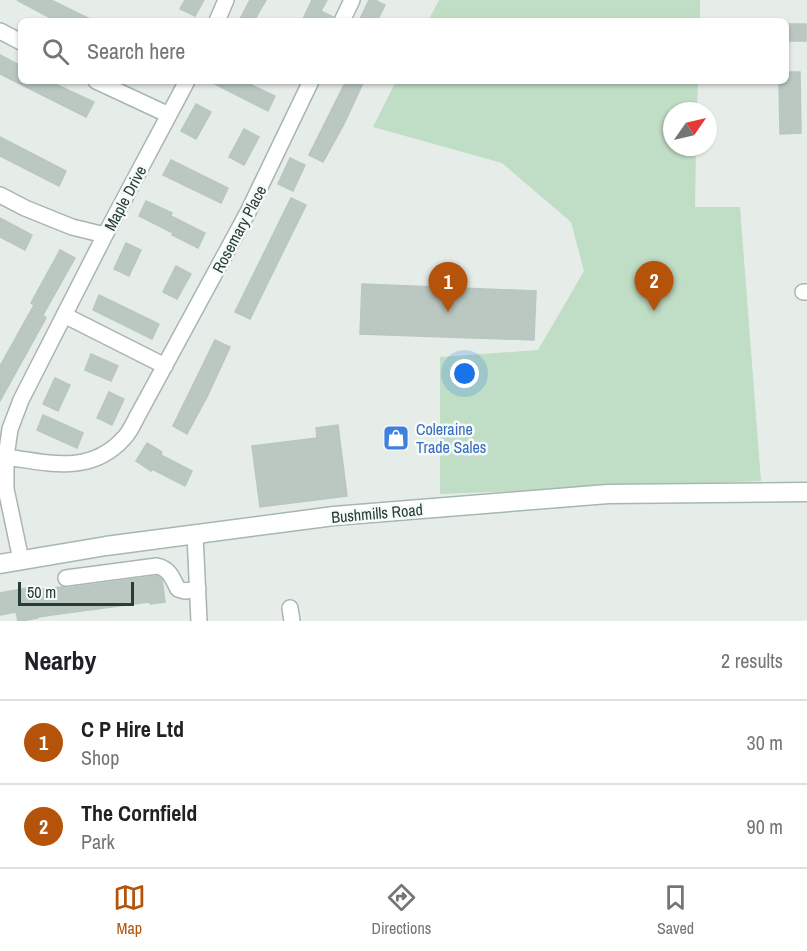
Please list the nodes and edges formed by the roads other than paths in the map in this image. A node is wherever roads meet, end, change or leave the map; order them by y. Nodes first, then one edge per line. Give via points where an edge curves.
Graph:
1 (226, 0) edge
2 (352, 0) edge
3 (218, 18) edge
4 (343, 18) edge
5 (0, 31) edge
6 (18, 40) edge
7 (102, 84) edge
8 (186, 84) edge
9 (304, 84) edge
10 (168, 116) junction
11 (0, 195) edge
12 (105, 235) junction
13 (64, 315) junction
14 (165, 366) junction
15 (6, 457) junction
16 (807, 492) edge
17 (195, 534) junction
18 (21, 560) junction
19 (0, 564) edge
20 (66, 578) dead end
21 (198, 589) junction
22 (199, 621) edge

1 - 3 street
2 - 4 street
5 - 6 street
7 - 10 street
8 - 10 street, Maple Drive
9 - 14 street, Rosemary Place via 248,212
10 - 12 street, Maple Drive
11 - 12 street via 72,226
12 - 13 street, Maple Drive
13 - 14 street
13 - 15 street, Maple Drive via 21,400 10,429
14 - 15 street, Rosemary Place via 125,437 109,452 64,465
15 - 18 street via 6,489
16 - 17 main road, Bushmills Road via 608,494 334,516
17 - 18 main road, Bushmills Road
17 - 21 street
18 - 19 main road, Bushmills Road
20 - 21 street via 157,566 171,573 178,589
21 - 22 street

